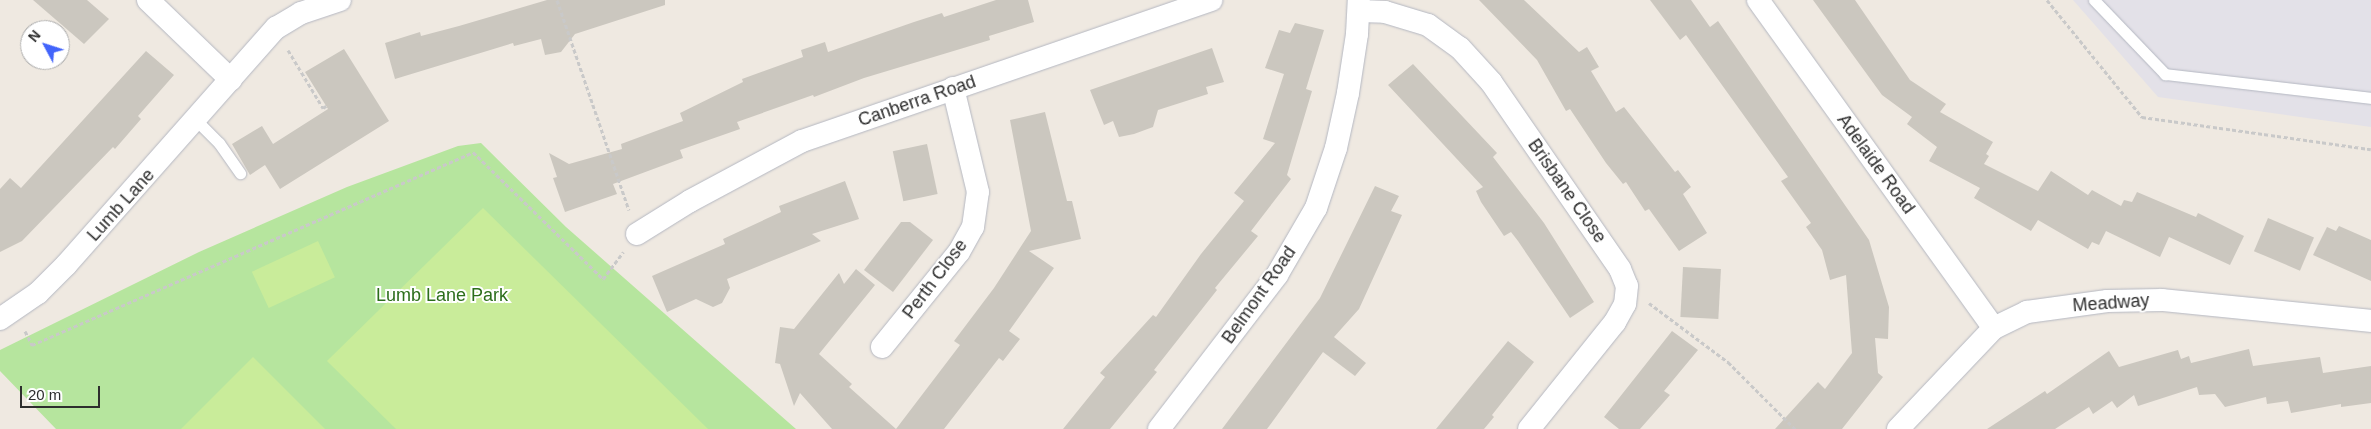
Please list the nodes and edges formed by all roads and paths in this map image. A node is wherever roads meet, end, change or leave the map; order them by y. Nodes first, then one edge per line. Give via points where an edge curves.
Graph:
1 (148, 0) edge
2 (340, 0) edge
3 (557, 0) edge
4 (1211, 0) edge
5 (1758, 0) edge
6 (2046, 0) edge
7 (2094, 0) edge
8 (1360, 5) edge
9 (276, 28) junction
10 (231, 80) junction
11 (952, 88) junction
12 (2371, 98) edge
13 (326, 106) dead end
14 (195, 119) junction
15 (2371, 149) edge
16 (240, 173) dead end
17 (637, 234) junction
18 (1627, 286) junction
19 (8, 315) edge
20 (2371, 321) edge
21 (1994, 328) junction
22 (882, 347) dead end
23 (1158, 429) edge
24 (1529, 429) edge
25 (1795, 429) edge
26 (1898, 429) edge

1 - 10 street
2 - 9 street, Lumb Lane via 301,13
3 - 17 path
4 - 11 street, Canberra Road
5 - 21 street, Adelaide Road
6 - 15 path via 2142,117
7 - 12 lane via 2166,74
8 - 18 street, Brisbane Close via 1428,25 1460,48 1491,82 1620,268
8 - 23 street, Belmont Road via 1342,121 1316,208 1277,275
9 - 10 street, Lumb Lane
9 - 13 path via 323,108
10 - 14 street, Lumb Lane
11 - 17 street, Canberra Road via 802,142 690,201
11 - 22 street, Perth Close via 978,192 973,227 959,252
14 - 16 lane via 219,143
14 - 19 street, Lumb Lane via 66,265
17 - 19 path via 603,279 473,152 32,345
18 - 24 street via 1625,304 1615,322
18 - 25 path via 1728,362
20 - 21 street, Meadway via 2162,300 2107,301 2027,312
21 - 26 street, Meadway

